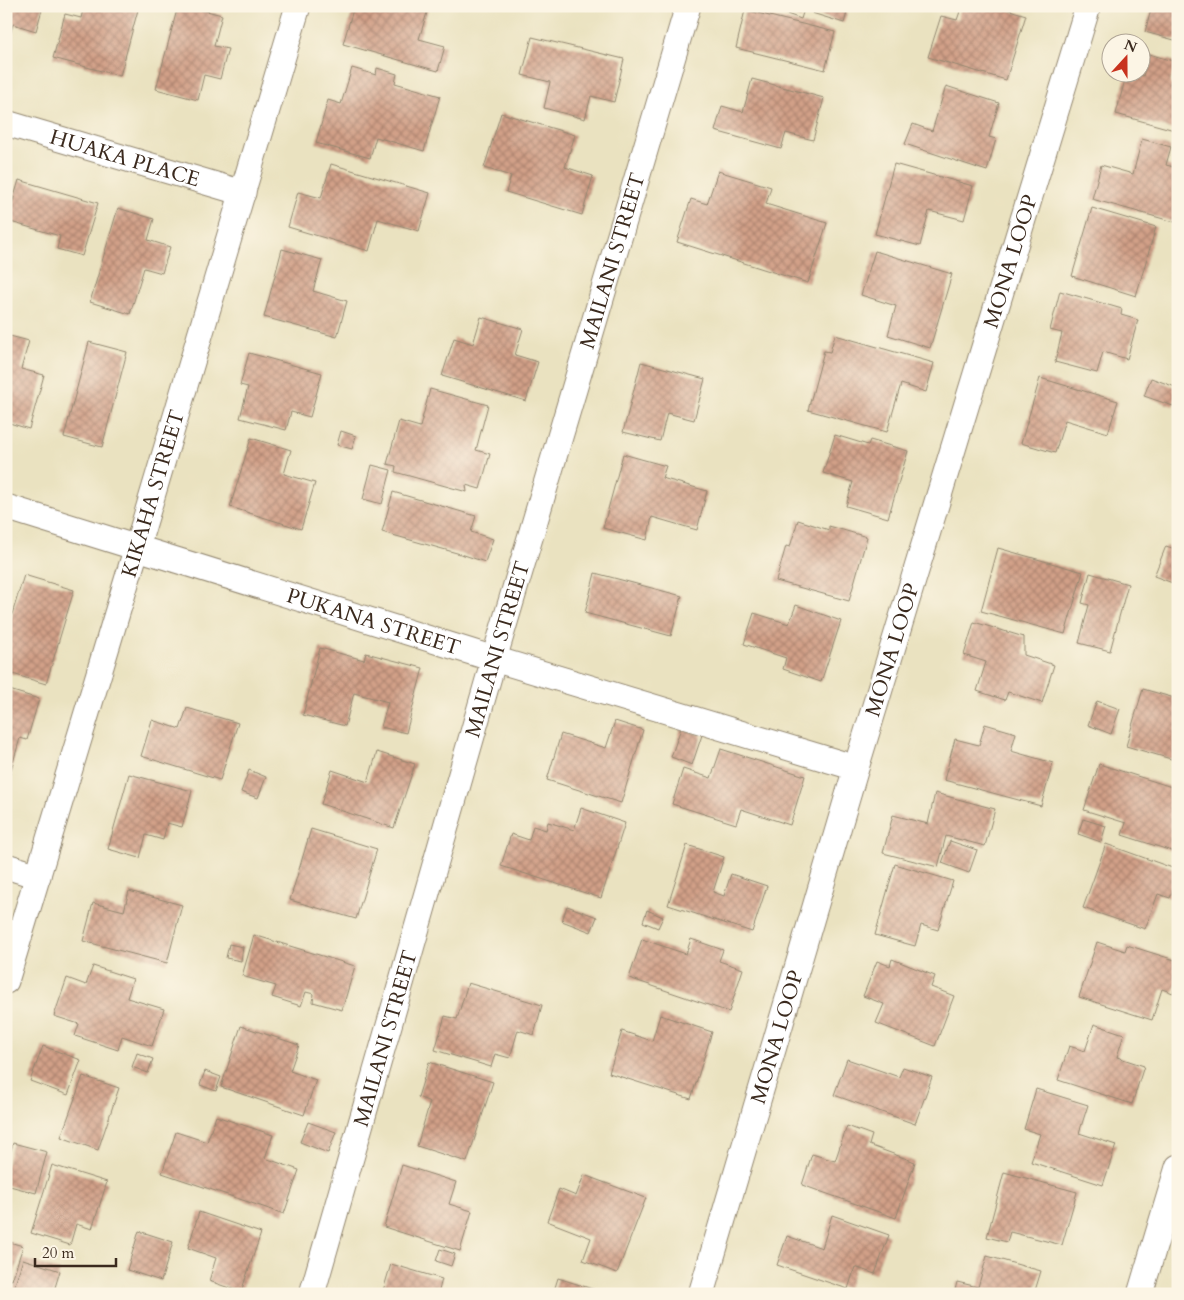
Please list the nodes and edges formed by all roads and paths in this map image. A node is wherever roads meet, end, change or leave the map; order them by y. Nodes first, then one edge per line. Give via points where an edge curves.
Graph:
1 (298, 6) edge
2 (688, 6) edge
3 (1088, 6) edge
4 (6, 123) edge
5 (243, 193) junction
6 (6, 507) edge
7 (137, 547) junction
8 (494, 659) junction
9 (856, 768) junction
10 (6, 866) edge
11 (38, 876) junction
12 (6, 981) edge
13 (1178, 1167) edge
14 (312, 1294) edge
15 (701, 1294) edge
16 (1140, 1294) edge

1 - 5 street, KIKAHA STREET
2 - 8 street, MAILANI STREET
3 - 9 street, MONA LOOP
4 - 5 street, HUAKA PLACE
5 - 7 street, KIKAHA STREET
6 - 7 street, PUKANA STREET
7 - 8 street, PUKANA STREET
7 - 11 street, KIKAHA STREET
8 - 9 street, PUKANA STREET
8 - 14 street, MAILANI STREET
9 - 15 street, MONA LOOP
10 - 11 street
11 - 12 street, KIKAHA STREET
13 - 16 street

